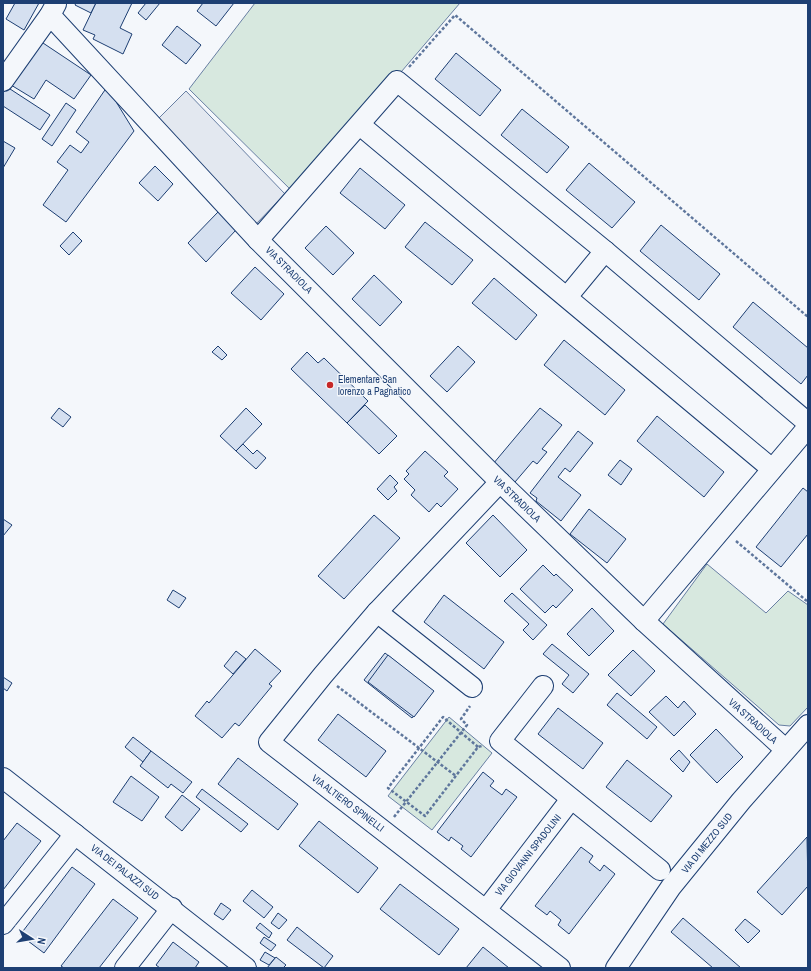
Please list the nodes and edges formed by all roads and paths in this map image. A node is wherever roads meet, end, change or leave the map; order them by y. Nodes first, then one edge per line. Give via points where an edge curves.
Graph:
1 (53, 9) edge
2 (3, 81) edge
3 (397, 81) junction
4 (360, 125) junction
5 (258, 240) junction
6 (605, 251) junction
7 (567, 297) junction
8 (808, 317) edge
9 (808, 423) edge
10 (808, 427) edge
11 (772, 469) junction
12 (500, 482) junction
13 (722, 528) junction
14 (808, 602) edge
15 (377, 612) junction
16 (644, 621) junction
17 (323, 675) junction
18 (543, 686) dead end
19 (472, 687) joint
20 (808, 725) edge
21 (461, 733) junction
22 (500, 741) junction
23 (478, 747) junction
24 (419, 748) junction
25 (785, 749) junction
26 (438, 762) junction
27 (456, 776) junction
28 (3, 778) edge
29 (571, 799) junction
30 (407, 802) junction
31 (384, 830) junction
32 (74, 834) junction
33 (660, 870) dead end
34 (172, 908) junction
35 (486, 910) junction
36 (3, 924) edge
37 (125, 968) edge
38 (246, 968) edge
39 (560, 968) edge
40 (616, 968) edge

1 - 2 street
1 - 5 street, VIA STRADIOLA
3 - 4 street, VIA STRADIOLA
3 - 6 street
3 - 8 path via 455,15
4 - 5 street, VIA STRADIOLA
4 - 7 street
5 - 12 street, VIA STRADIOLA
6 - 7 street
6 - 9 street
7 - 11 street
10 - 11 street
11 - 13 street
12 - 15 street, VIA ALTIERO SPINELLI
12 - 16 street, VIA STRADIOLA
13 - 14 path
13 - 16 street
15 - 17 street, VIA ALTIERO SPINELLI
15 - 19 street
16 - 25 street, VIA STRADIOLA
17 - 24 path
17 - 31 street, VIA ALTIERO SPINELLI via 269,742
18 - 22 street
19 - 21 path via 480,693 461,719 468,725
20 - 25 street, VIA DI MEZZO SUD
21 - 23 path
21 - 24 path via 443,718
21 - 26 path
22 - 23 path
22 - 29 street
23 - 27 path
24 - 26 path
24 - 30 path via 388,788
25 - 40 street, VIA DI MEZZO SUD via 671,887
26 - 27 path
26 - 30 path
27 - 30 path via 425,816
28 - 32 street, VIA DEI PALAZZI SUD
29 - 33 street
29 - 35 street, VIA GIOVANNI SPADOLINI
30 - 31 path
31 - 35 street, VIA ALTIERO SPINELLI
32 - 34 street, VIA DEI PALAZZI SUD
32 - 36 street
34 - 37 street
34 - 38 street, VIA DEI PALAZZI SUD
35 - 39 street, VIA ALTIERO SPINELLI

